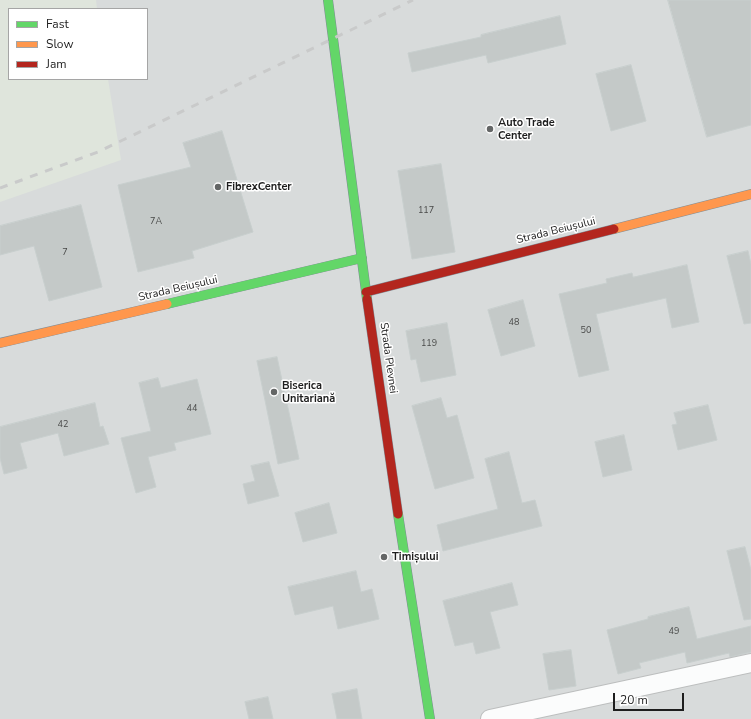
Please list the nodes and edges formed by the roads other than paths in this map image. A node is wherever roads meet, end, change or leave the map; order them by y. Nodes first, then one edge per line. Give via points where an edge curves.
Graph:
1 (328, 0) edge
2 (751, 194) edge
3 (362, 258) junction
4 (366, 292) junction
5 (0, 343) edge
6 (751, 664) edge
7 (430, 719) edge
8 (490, 719) edge

1 - 3 street, Strada Plevnei
2 - 4 street, Strada Beiușului
3 - 4 street, Strada Plevnei
3 - 5 street, Strada Beiușului
4 - 7 street, Strada Plevnei
6 - 8 street

